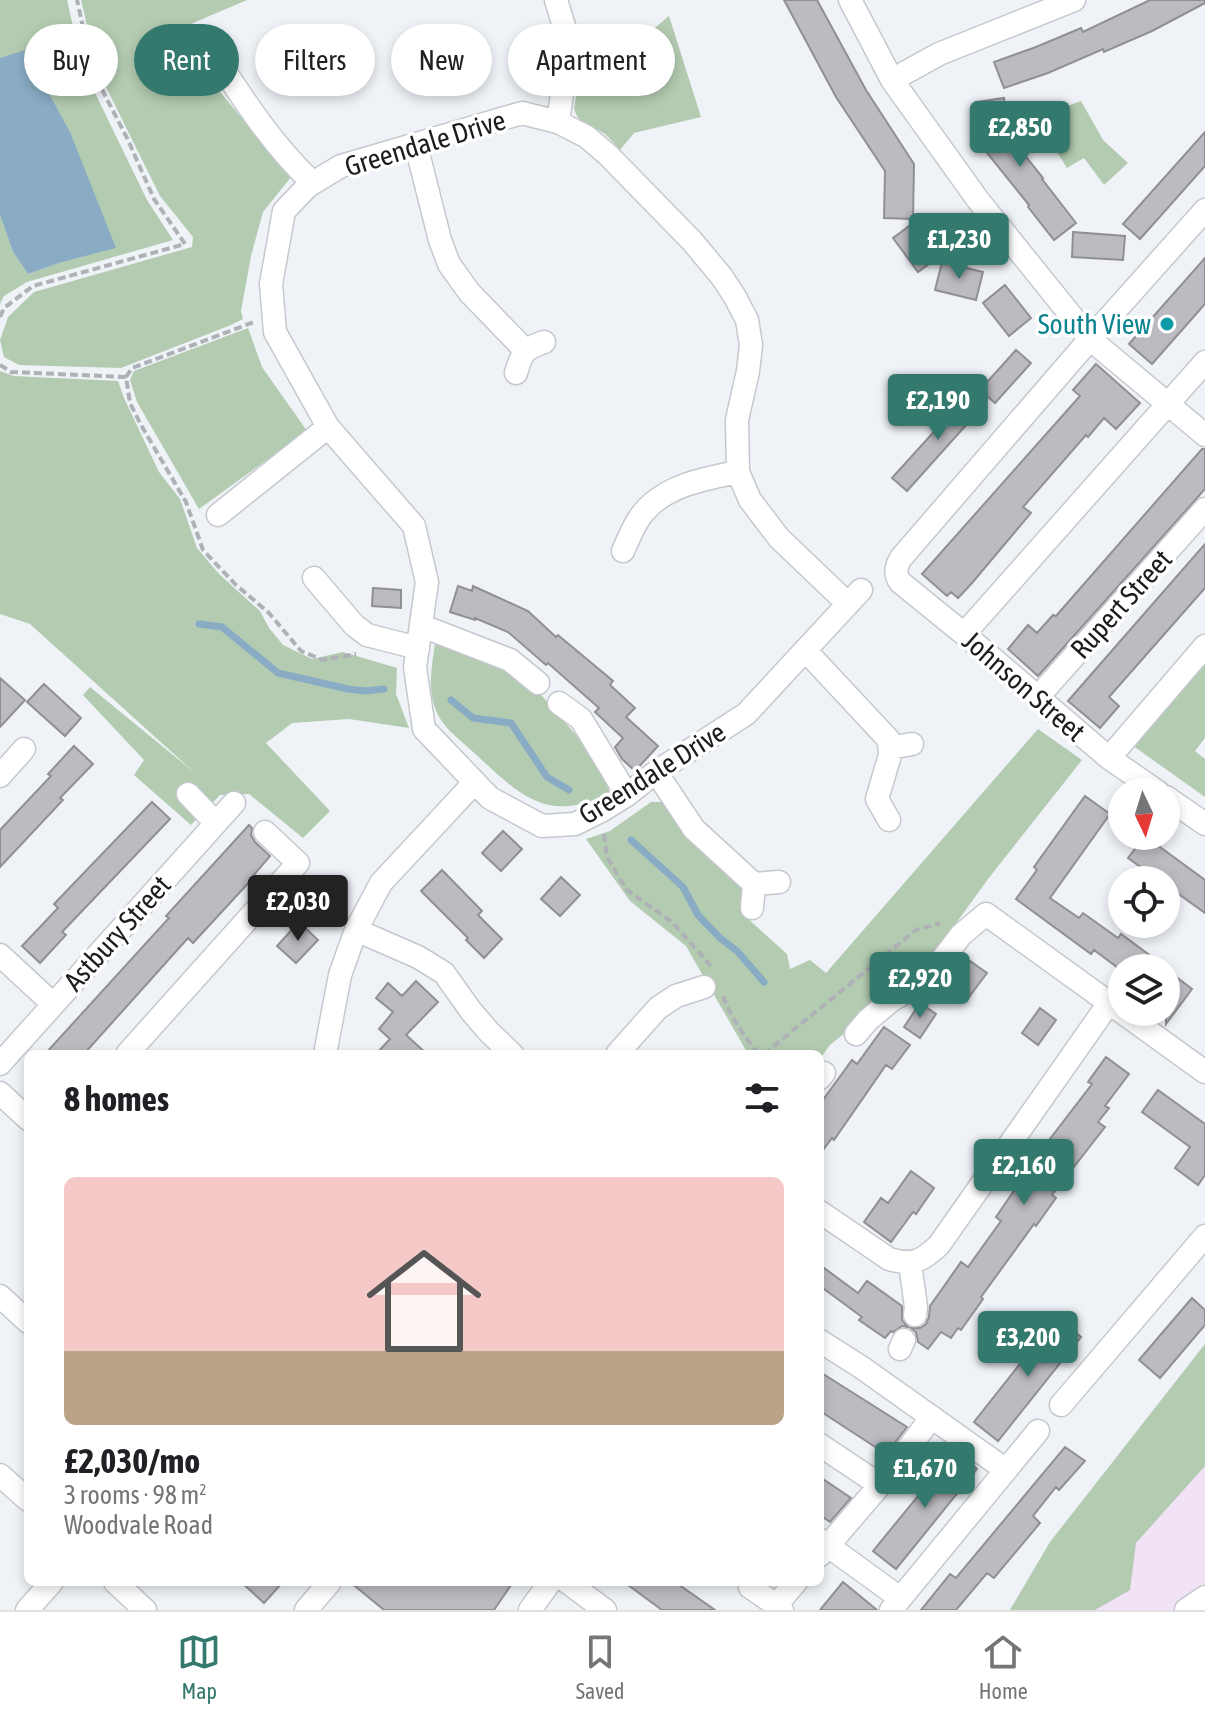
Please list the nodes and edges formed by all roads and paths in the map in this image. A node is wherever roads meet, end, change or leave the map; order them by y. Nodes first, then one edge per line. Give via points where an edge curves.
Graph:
1 (77, 0) edge
2 (556, 0) edge
3 (850, 0) edge
4 (1074, 0) edge
5 (892, 80) junction
6 (239, 91) edge
7 (558, 122) junction
8 (416, 145) junction
9 (313, 183) junction
10 (1205, 210) edge
11 (273, 315) junction
12 (0, 317) edge
13 (1090, 339) junction
14 (1205, 362) edge
15 (516, 373) dead end
16 (126, 377) dead end
17 (1167, 403) junction
18 (328, 427) junction
19 (1205, 435) edge
20 (738, 472) junction
21 (1205, 509) edge
22 (218, 515) dead end
23 (623, 536) dead end
24 (314, 578) dead end
25 (964, 634) junction
26 (420, 637) junction
27 (1205, 646) edge
28 (805, 650) junction
29 (538, 683) dead end
30 (1037, 698) junction
31 (559, 703) dead end
32 (24, 749) dead end
33 (1109, 758) junction
34 (656, 772) junction
35 (0, 776) edge
36 (1138, 778) edge
37 (474, 783) junction
38 (188, 794) dead end
39 (627, 795) junction
40 (234, 803) dead end
41 (1180, 807) edge
42 (889, 820) dead end
43 (216, 823) junction
44 (1205, 824) edge
45 (265, 832) dead end
46 (779, 882) dead end
47 (754, 884) junction
48 (752, 908) dead end
49 (950, 929) dead end
50 (356, 930) junction
51 (0, 955) edge
52 (704, 987) dead end
53 (1108, 1002) edge
54 (53, 1004) junction
55 (1108, 1004) edge
56 (1141, 1026) edge
57 (856, 1034) dead end
58 (131, 1050) edge
59 (326, 1050) edge
60 (508, 1050) edge
61 (621, 1050) edge
62 (769, 1050) edge
63 (0, 1064) edge
64 (1205, 1072) edge
65 (0, 1093) edge
66 (24, 1115) edge
67 (824, 1215) edge
68 (1201, 1251) edge
69 (910, 1263) junction
70 (0, 1296) edge
71 (915, 1315) dead end
72 (24, 1318) edge
73 (824, 1344) edge
74 (1061, 1405) dead end
75 (932, 1417) junction
76 (1038, 1431) dead end
77 (824, 1448) edge
78 (1006, 1470) junction
79 (0, 1475) edge
80 (880, 1485) junction
81 (24, 1496) edge
82 (824, 1546) edge
83 (824, 1548) edge
84 (48, 1586) edge
85 (119, 1586) edge
86 (324, 1586) edge
87 (547, 1586) edge
88 (572, 1586) edge
89 (793, 1586) edge
90 (750, 1587) dead end
91 (1205, 1597) edge
92 (896, 1604) edge
93 (779, 1608) edge
94 (27, 1610) edge
95 (145, 1610) edge
96 (306, 1610) edge
97 (530, 1610) edge
98 (605, 1610) edge
99 (1186, 1610) edge

1 - 12 path via 93,72 154,199 185,244 33,286
2 - 7 street via 567,36
3 - 5 street
4 - 5 street via 939,54
5 - 13 street via 978,200
6 - 9 street via 289,160
7 - 8 street, Greendale Drive via 522,113
7 - 20 street, Greendale Drive via 608,155 692,241 722,277 747,320 751,345 737,420
8 - 9 street, Greendale Drive via 341,166
8 - 15 street via 449,264 469,292 534,346 520,357
9 - 11 street, Greendale Drive via 284,211 271,284
10 - 13 street
11 - 16 path via 132,368
11 - 18 street, Greendale Drive via 275,332
13 - 17 street
13 - 25 street, Johnson Street via 896,566 900,582
14 - 17 street
17 - 19 street
17 - 25 street
18 - 22 street
18 - 26 street, Greendale Drive via 414,526 427,582
20 - 23 street via 665,494
20 - 28 street, Greendale Drive via 750,500 779,538 854,596
21 - 30 street, Rupert Street
24 - 26 street via 367,635
25 - 30 street, Johnson Street
26 - 29 street via 510,660
26 - 37 street, Greendale Drive via 415,667 424,729
27 - 33 street
28 - 34 street, Greendale Drive via 746,714
28 - 42 street via 889,740 901,746 890,755 877,799
30 - 33 street, Johnson Street
31 - 39 street via 581,719
32 - 35 street
33 - 36 street, Johnson Street
34 - 39 street, Greendale Drive
34 - 47 street via 694,829
37 - 39 street, Greendale Drive via 490,798 542,826 575,824
37 - 50 street via 381,883
38 - 43 street
40 - 43 street, Astbury Street
41 - 44 street
43 - 54 street, Astbury Street
45 - 58 street via 298,863
46 - 47 street
47 - 48 street
49 - 62 path via 937,924 916,930
50 - 59 street via 340,975
50 - 60 street via 444,973
51 - 54 street
52 - 61 street via 658,1008
53 - 57 street via 986,914 961,935 932,973
54 - 63 street, Astbury Street
55 - 69 street via 939,1245
56 - 64 street
65 - 66 street
67 - 69 street via 889,1259
68 - 74 street
69 - 71 street
70 - 72 street
73 - 75 street
75 - 78 street
75 - 80 street
76 - 78 street
77 - 80 street
78 - 92 street
79 - 81 street
80 - 82 street
83 - 92 street
84 - 94 street
85 - 95 street
86 - 96 street
87 - 97 street
88 - 98 street
89 - 93 street
90 - 93 street
91 - 99 street

